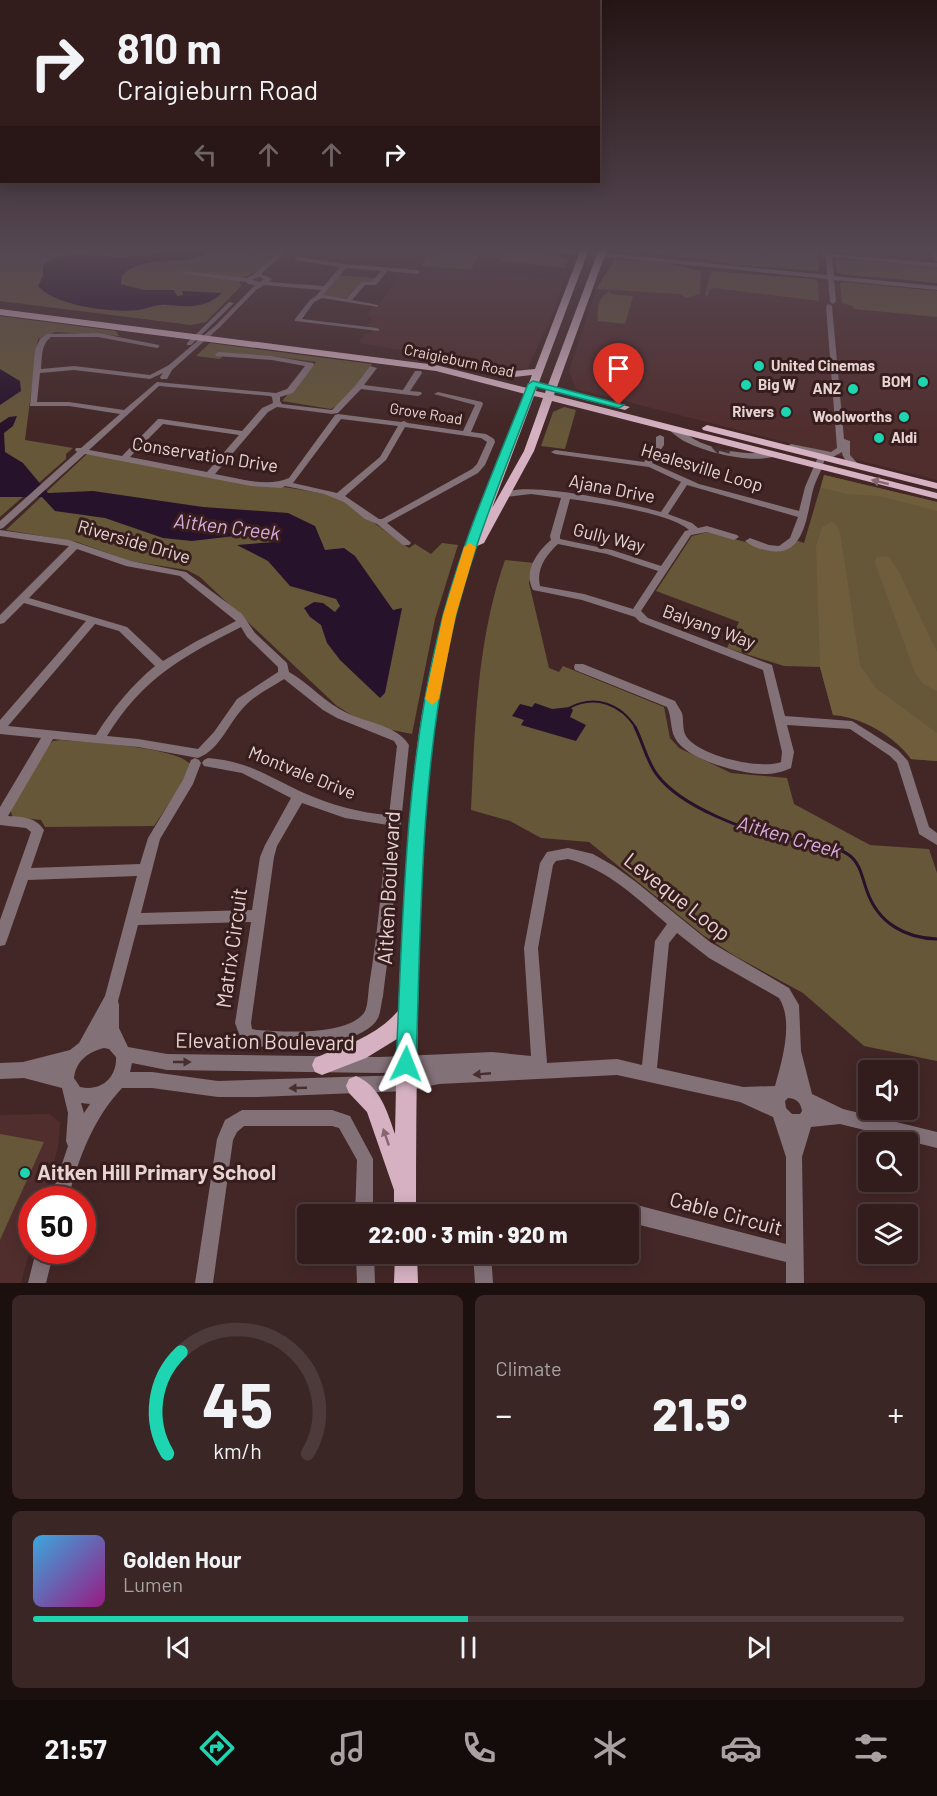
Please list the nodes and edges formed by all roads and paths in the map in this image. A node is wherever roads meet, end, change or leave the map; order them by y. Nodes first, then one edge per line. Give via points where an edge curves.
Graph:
1 (27, 309) edge
2 (225, 309) edge
3 (232, 309) edge
4 (306, 309) edge
5 (562, 309) edge
6 (582, 309) edge
7 (831, 309) edge
8 (831, 309) edge
9 (0, 312) edge
10 (372, 331) dead end
11 (204, 334) junction
12 (158, 346) dead end
13 (219, 354) dead end
14 (459, 365) junction
15 (373, 368) dead end
16 (38, 371) junction
17 (538, 371) junction
18 (558, 371) junction
19 (418, 373) dead end
20 (165, 378) junction
21 (148, 380) junction
22 (157, 384) junction
23 (181, 384) junction
24 (511, 386) junction
25 (359, 387) junction
26 (531, 388) junction
27 (405, 392) junction
28 (568, 392) junction
29 (418, 394) dead end
30 (438, 394) dead end
31 (549, 397) junction
32 (277, 400) junction
33 (523, 410) junction
34 (122, 412) junction
35 (337, 414) junction
36 (404, 423) junction
37 (245, 434) junction
38 (466, 434) junction
39 (660, 437) dead end
40 (752, 439) junction
41 (80, 450) junction
42 (555, 452) dead end
43 (123, 459) junction
44 (820, 461) junction
45 (647, 464) junction
46 (855, 465) junction
47 (210, 474) junction
48 (515, 479) junction
49 (686, 481) junction
50 (287, 484) junction
51 (937, 486) edge
52 (532, 491) junction
53 (506, 494) junction
54 (339, 496) junction
55 (566, 496) junction
56 (937, 496) edge
57 (663, 515) junction
58 (802, 515) junction
59 (381, 522) junction
60 (1, 527) edge
61 (696, 530) junction
62 (556, 541) junction
63 (406, 543) dead end
64 (76, 545) junction
65 (463, 568) junction
66 (664, 570) junction
67 (22, 599) junction
68 (636, 612) junction
69 (93, 620) junction
70 (0, 621) edge
71 (243, 622) junction
72 (160, 665) junction
73 (580, 670) dead end
74 (284, 674) junction
75 (781, 720) junction
76 (0, 729) edge
77 (50, 734) junction
78 (99, 739) junction
79 (204, 758) junction
80 (299, 796) junction
81 (0, 819) edge
82 (393, 820) junction
83 (937, 840) edge
84 (145, 870) junction
85 (23, 874) junction
86 (258, 916) junction
87 (132, 919) junction
88 (676, 924) junction
89 (1, 932) edge
90 (112, 998) junction
91 (408, 1014) junction
92 (122, 1050) junction
93 (793, 1051) junction
94 (79, 1052) junction
95 (322, 1065) junction
96 (540, 1067) junction
97 (23, 1070) junction
98 (0, 1071) edge
99 (649, 1072) junction
100 (406, 1073) junction
101 (68, 1084) junction
102 (116, 1084) junction
103 (356, 1086) junction
104 (780, 1092) junction
105 (741, 1094) junction
106 (805, 1098) junction
107 (779, 1113) junction
108 (841, 1117) junction
109 (806, 1120) junction
110 (937, 1140) edge
111 (74, 1147) junction
112 (794, 1157) junction
113 (62, 1186) edge
114 (405, 1193) junction
115 (364, 1204) edge
116 (405, 1204) edge
117 (639, 1215) edge
118 (795, 1255) junction
119 (42, 1264) edge
120 (365, 1264) edge
121 (406, 1264) edge
122 (483, 1264) edge
123 (38, 1283) edge
124 (204, 1283) edge
125 (366, 1283) edge
126 (406, 1283) edge
127 (484, 1283) edge
128 (795, 1283) edge

1 - 11 main road, Craigieburn Road
2 - 11 street
3 - 11 street
4 - 10 street via 297,320
5 - 17 main road, Aitken Boulevard
6 - 18 main road, Aitken Boulevard
7 - 40 street via 839,452 829,454
8 - 46 street via 846,455
9 - 11 main road, Craigieburn Road
11 - 14 main road, Craigieburn Road
11 - 20 street
11 - 21 street
11 - 24 main road, Craigieburn Road via 424,366
12 - 16 street via 98,335 52,334 41,343
13 - 32 street via 309,365 290,391
14 - 17 main road via 514,374
14 - 26 main road, Craigieburn Road
15 - 25 street, Conservation Drive
16 - 21 street via 74,368
16 - 34 street via 34,405 63,404
17 - 26 main road, Aitken Boulevard
18 - 28 main road
18 - 31 main road, Aitken Boulevard
19 - 27 street
20 - 21 street
20 - 22 street
20 - 23 street, Grove Road
21 - 22 street, Grove Road
21 - 34 street
22 - 23 street, Grove Road
22 - 34 street
23 - 32 street, Grove Road via 244,390
24 - 26 main road, Craigieburn Road
24 - 33 main road
25 - 27 street
25 - 35 street, Conservation Drive
26 - 31 main road, Craigieburn Road
26 - 33 main road, Aitken Boulevard
27 - 29 street
28 - 31 main road, Craigieburn Road
28 - 40 main road, Craigieburn Road
30 - 38 street via 479,404
44 -> 31 main road, Craigieburn Road via 775,454
31 - 48 main road, Aitken Boulevard
32 - 35 street, Grove Road
32 - 37 street
33 - 65 main road, Aitken Boulevard
34 - 41 street
35 - 36 street, Grove Road
35 - 50 street, Conservation Drive
36 - 38 street, Grove Road
36 - 54 street via 383,459
37 - 43 street via 156,420
37 - 47 street
38 - 59 street, Grove Road via 490,439 481,465
39 - 45 street via 660,445
40 - 44 main road, Craigieburn Road
41 - 43 street, Conservation Drive
41 - 60 street
42 - 45 street, Healesville Loop
43 - 47 street, Conservation Drive
44 - 46 main road, Craigieburn Road
56 -> 44 main road, Craigieburn Road
44 - 58 street
45 - 49 street, Healesville Loop
46 - 51 main road, Craigieburn Road
47 - 50 street, Conservation Drive via 251,483
48 - 52 street, Ajana Drive
48 - 53 main road, Aitken Boulevard
49 - 57 street
49 - 58 street, Healesville Loop
50 - 54 street
52 - 53 street, Ajana Drive
52 - 55 street, Ajana Drive
53 - 65 main road, Aitken Boulevard
54 - 59 street
55 - 57 street, Ajana Drive
55 - 62 street, Gully Way
57 - 61 street, Ajana Drive via 686,522
58 - 61 street via 792,539 778,549
59 - 63 street
60 - 64 street, Riverside Drive
61 - 66 street, Balyang Way
62 - 66 street, Gully Way via 609,552
62 - 68 street via 537,564 534,586
64 - 67 street
64 - 71 street, Riverside Drive via 129,564 183,574
65 - 91 main road, Aitken Boulevard via 427,727 417,815
66 - 68 street, Balyang Way
67 - 69 street
67 - 70 street
68 - 75 street, Balyang Way via 644,620 764,665 771,672
69 - 72 street via 131,634
69 - 76 street
71 - 72 street
71 - 74 street, Riverside Drive via 283,666
72 - 78 street via 128,697
73 - 75 street, Balyang Way via 671,704 682,741 732,766 773,769 787,765
74 - 79 street via 245,698
74 - 82 street, Matrix Circuit via 343,718 401,740
75 - 83 street via 852,725 894,753 902,761 924,830
76 - 77 street, Montvale Drive
77 - 78 street, Montvale Drive
77 - 81 street
78 - 79 street, Montvale Drive
79 - 80 street, Montvale Drive via 261,774
79 - 84 street via 157,832
80 - 82 street, Montvale Drive via 352,814
80 - 86 street, Matrix Circuit via 268,850
81 - 85 street via 29,823 38,830
82 - 86 street, Matrix Circuit via 375,1009 361,1025 333,1036 263,1039 246,1034 243,1023
84 - 85 street
84 - 87 street
85 - 89 street
86 - 87 street
87 - 90 street
88 - 93 street, Leveque Loop via 719,956 784,993 793,1009
88 - 96 street, Leveque Loop via 633,886 602,866 569,854 552,856 547,863 531,948
88 - 99 street via 662,941
90 - 92 street via 111,1029
90 - 94 street
91 - 95 main road via 378,1042
91 - 100 main road, Aitken Boulevard
92 - 94 street via 104,1040
92 -> 95 street, Elevation Boulevard via 167,1062
92 - 102 street via 124,1071
93 - 104 street, Leveque Loop
93 - 106 street, Leveque Loop
94 - 97 street
94 - 101 street
95 - 100 street, Elevation Boulevard
96 - 99 street via 617,1067
96 - 100 street via 440,1076
97 - 98 street
97 - 101 street
99 - 105 street
100 - 103 street
100 - 114 main road, Aitken Boulevard
101 - 102 street via 75,1094 93,1097
101 - 111 street via 76,1113
103 -> 102 street via 218,1089 152,1080
102 - 111 street via 92,1114
114 -> 103 main road via 375,1106
104 - 105 street
104 - 106 street via 793,1090
104 - 107 street via 776,1101
105 - 107 street
106 - 108 street
106 - 109 street via 810,1112
107 - 109 street via 793,1123
107 - 112 street
108 - 109 street
108 - 110 street
109 - 112 street
111 - 113 street
112 - 118 street
114 - 116 main road, Aitken Boulevard
115 - 124 street via 365,1159 344,1122 332,1118 242,1118 231,1126 225,1138
117 - 118 street, Cable Circuit
118 - 128 street
119 - 123 street
120 - 125 street
121 - 126 main road
122 - 127 street

